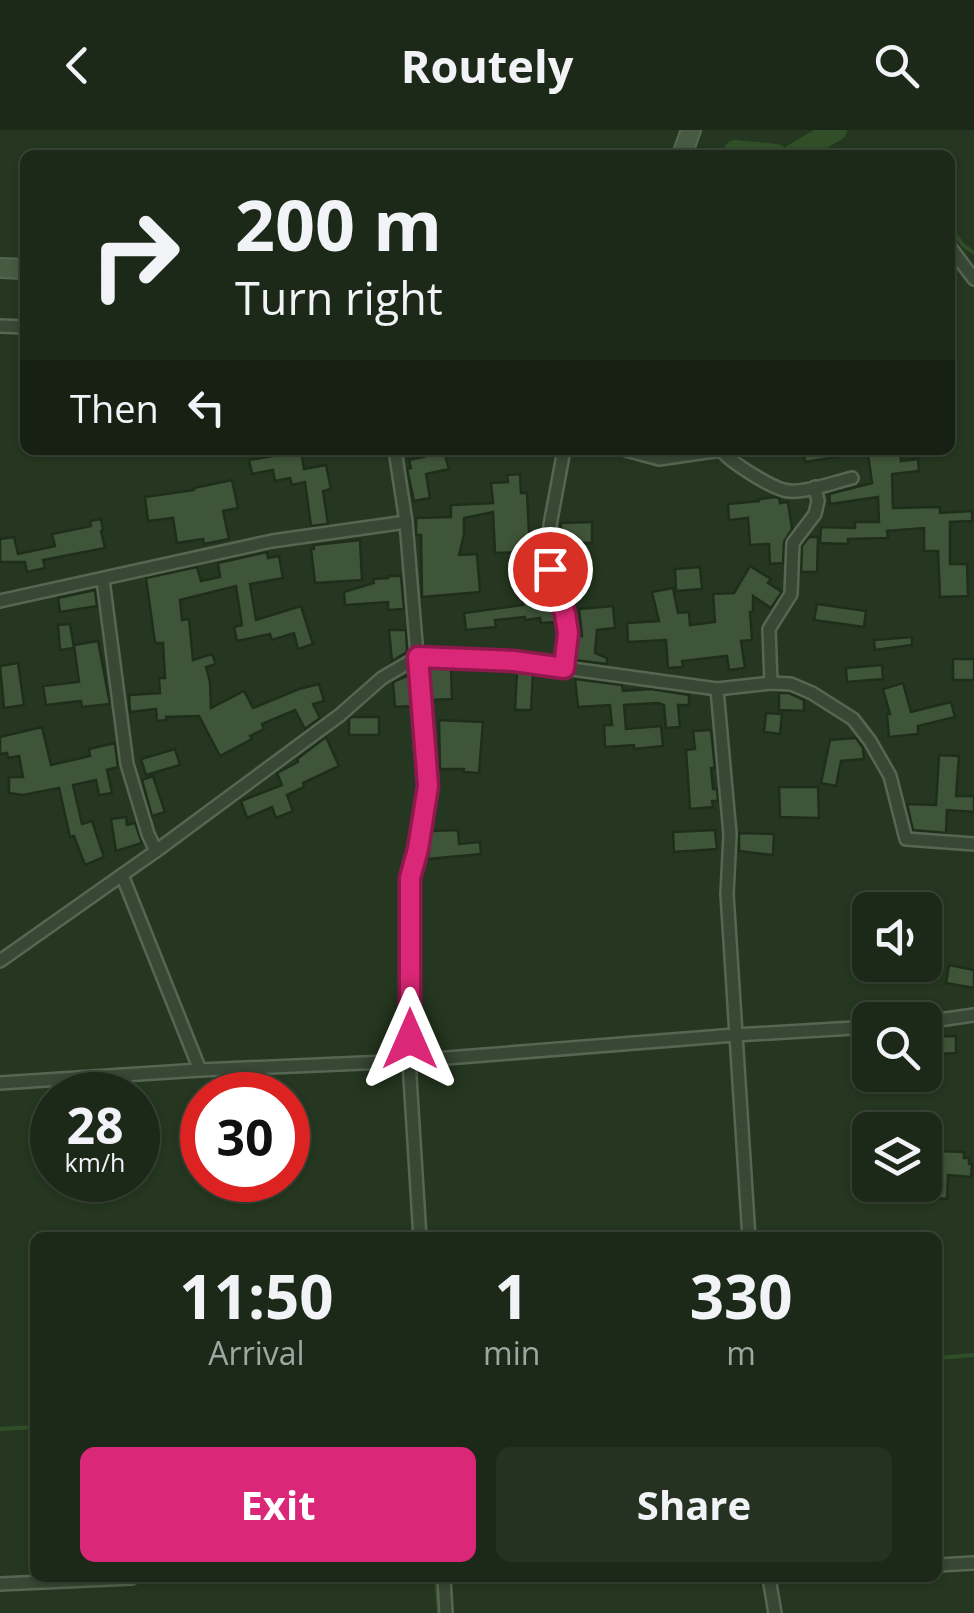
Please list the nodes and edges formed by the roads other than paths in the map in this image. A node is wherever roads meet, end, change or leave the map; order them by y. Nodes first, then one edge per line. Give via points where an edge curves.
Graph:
1 (955, 253) edge
2 (974, 279) edge
3 (395, 455) edge
4 (563, 455) edge
5 (644, 455) edge
6 (680, 455) edge
7 (725, 455) edge
8 (852, 478) dead end
9 (815, 487) junction
10 (406, 522) junction
11 (103, 580) junction
12 (0, 601) edge
13 (418, 657) junction
14 (564, 668) junction
15 (771, 683) junction
16 (717, 688) junction
17 (974, 844) edge
18 (156, 851) junction
19 (122, 874) junction
20 (0, 961) edge
21 (974, 1015) edge
22 (942, 1020) edge
23 (852, 1028) edge
24 (735, 1035) junction
25 (410, 1061) junction
26 (200, 1070) junction
27 (0, 1083) edge
28 (420, 1232) edge
29 (749, 1232) edge
30 (974, 1563) edge
31 (942, 1564) edge
32 (44, 1582) edge
33 (444, 1582) edge
34 (769, 1582) edge
35 (0, 1584) edge
36 (446, 1613) edge
37 (775, 1613) edge

1 - 2 street
3 - 10 street
4 - 14 street via 550,569 568,633
5 - 6 street
7 - 9 street via 788,491
8 - 9 street
9 - 15 street via 815,514 793,544 791,594 769,629
10 - 11 street via 272,541
10 - 13 street
11 - 12 street
11 - 18 street via 127,764
13 - 14 street
13 - 18 street
13 - 25 street via 428,786 410,878
14 - 16 street
15 - 16 street
15 - 17 street via 812,692 853,719 890,776 906,839
16 - 24 street via 730,834 726,894
18 - 19 street
19 - 20 street
19 - 26 street
21 - 22 street
23 - 24 street
24 - 25 street
24 - 29 street
25 - 26 street
25 - 28 street
26 - 27 street
30 - 31 street
32 - 35 street
33 - 36 street
34 - 37 street

